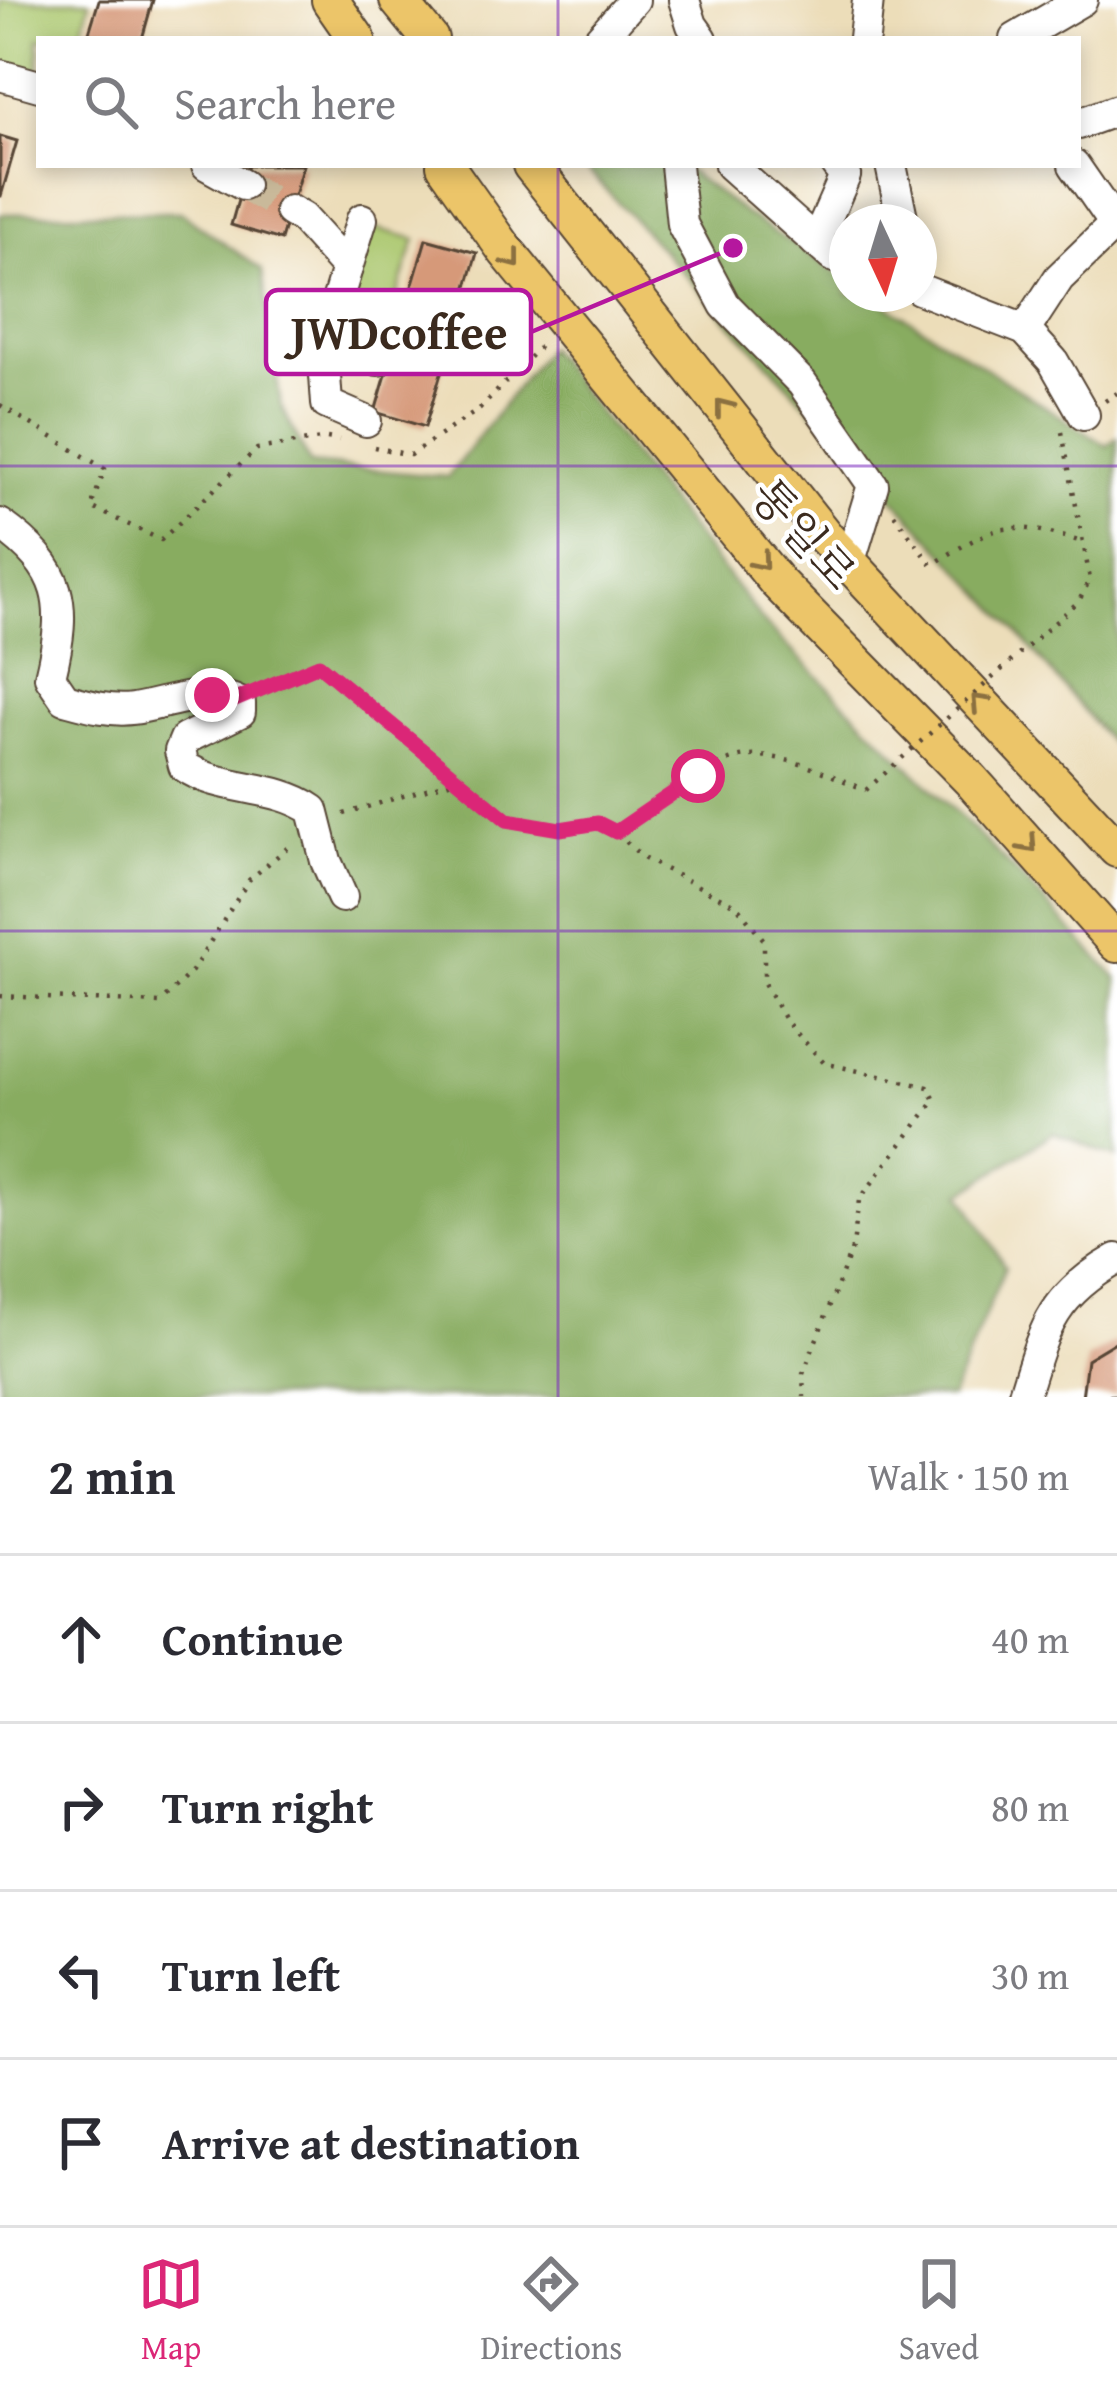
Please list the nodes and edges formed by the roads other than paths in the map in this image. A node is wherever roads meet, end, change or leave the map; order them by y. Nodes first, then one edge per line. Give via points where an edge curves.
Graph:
1 (330, 0) edge
2 (398, 0) edge
3 (634, 0) edge
4 (684, 0) edge
5 (868, 0) edge
6 (1082, 0) edge
7 (355, 36) edge
8 (428, 36) edge
9 (602, 36) edge
10 (700, 36) edge
11 (859, 36) edge
12 (1020, 36) edge
13 (0, 75) edge
14 (36, 85) edge
15 (1117, 110) edge
16 (1081, 123) edge
17 (212, 168) edge
18 (447, 168) edge
19 (533, 168) edge
20 (676, 168) edge
21 (733, 168) edge
22 (838, 168) edge
23 (892, 168) edge
24 (1076, 168) edge
25 (243, 185) tunnel mouth
26 (899, 204) edge
27 (290, 211) tunnel mouth
28 (362, 220) dead end
29 (1116, 226) edge
30 (816, 242) junction
31 (829, 253) edge
32 (347, 268) junction
33 (937, 296) edge
34 (1025, 330) junction
35 (323, 347) junction
36 (378, 360) dead end
37 (1084, 415) road end
38 (360, 436) road end
39 (0, 524) edge
40 (849, 563) junction
41 (1117, 849) edge
42 (342, 897) dead end
43 (1117, 944) edge
44 (1117, 1259) edge
45 (1023, 1397) edge

1 - 7 main road
2 - 8 main road
3 - 9 street
4 - 10 street
5 - 11 street
6 - 12 street
13 - 14 street
15 - 16 street
17 - 25 street
18 -> 43 main road, 통일로 via 562,322 777,582
40 -> 19 main road, 통일로
20 - 40 street via 682,224 725,305 802,383 873,485
21 - 30 street
22 - 30 street via 845,176
23 - 26 street
24 - 29 street
27 - 32 street
28 - 32 street
29 - 34 street via 1059,278
30 - 31 street
32 - 35 street
33 - 34 street
34 - 37 street
35 - 36 street
35 - 38 street via 327,404
39 - 42 street via 54,580 59,612 50,677 65,699 130,710 212,695 240,703 240,712 185,739 184,766 313,810
41 -> 40 main road, 통일로
44 - 45 street via 1086,1276 1047,1320

